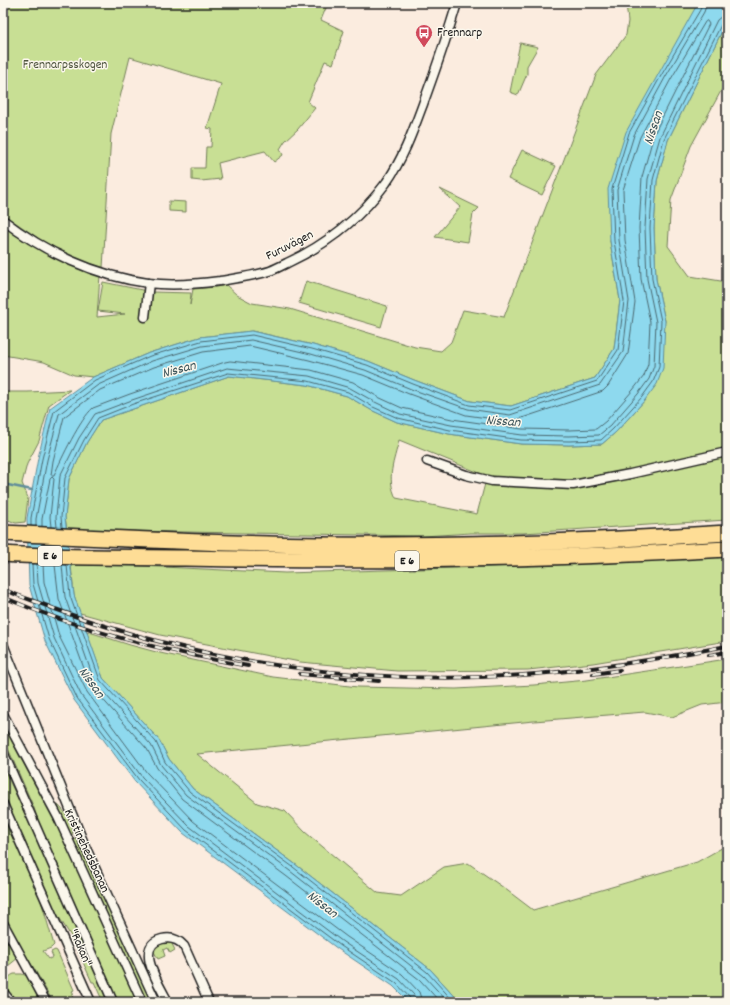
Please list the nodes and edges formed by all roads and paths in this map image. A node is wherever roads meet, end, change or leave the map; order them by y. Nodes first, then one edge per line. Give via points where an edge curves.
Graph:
1 (458, 3) edge
2 (3, 220) edge
3 (149, 283) junction
4 (145, 317) dead end
5 (727, 452) edge
6 (427, 461) dead end
7 (727, 533) edge
8 (8, 534) edge
9 (727, 549) edge
10 (8, 555) edge
11 (3, 644) edge
12 (3, 714) edge
13 (3, 752) edge
14 (3, 804) edge
15 (3, 922) edge
16 (3, 992) edge
17 (11, 1002) edge
18 (46, 1002) edge
19 (91, 1002) edge
20 (113, 1002) edge
21 (142, 1002) edge
22 (156, 1002) edge
23 (168, 1002) edge
24 (209, 1002) edge

1 - 3 street, Furuvägen via 402,157 386,183 352,221 304,256 270,271 194,285
2 - 3 street, Furuvägen via 17,231 79,264 112,276
3 - 4 street
5 - 6 street via 574,485 492,481
7 - 8 highway, E 6 via 428,545 211,543
9 - 10 highway, E 6 via 550,558 421,561
11 - 22 street via 85,846
12 - 21 street, Kristinehedsbanan via 58,817
13 - 20 street
14 - 19 street, "Rakan"
15 - 18 street
16 - 17 street
23 - 24 street via 148,956 153,943 166,938 179,941 184,946

